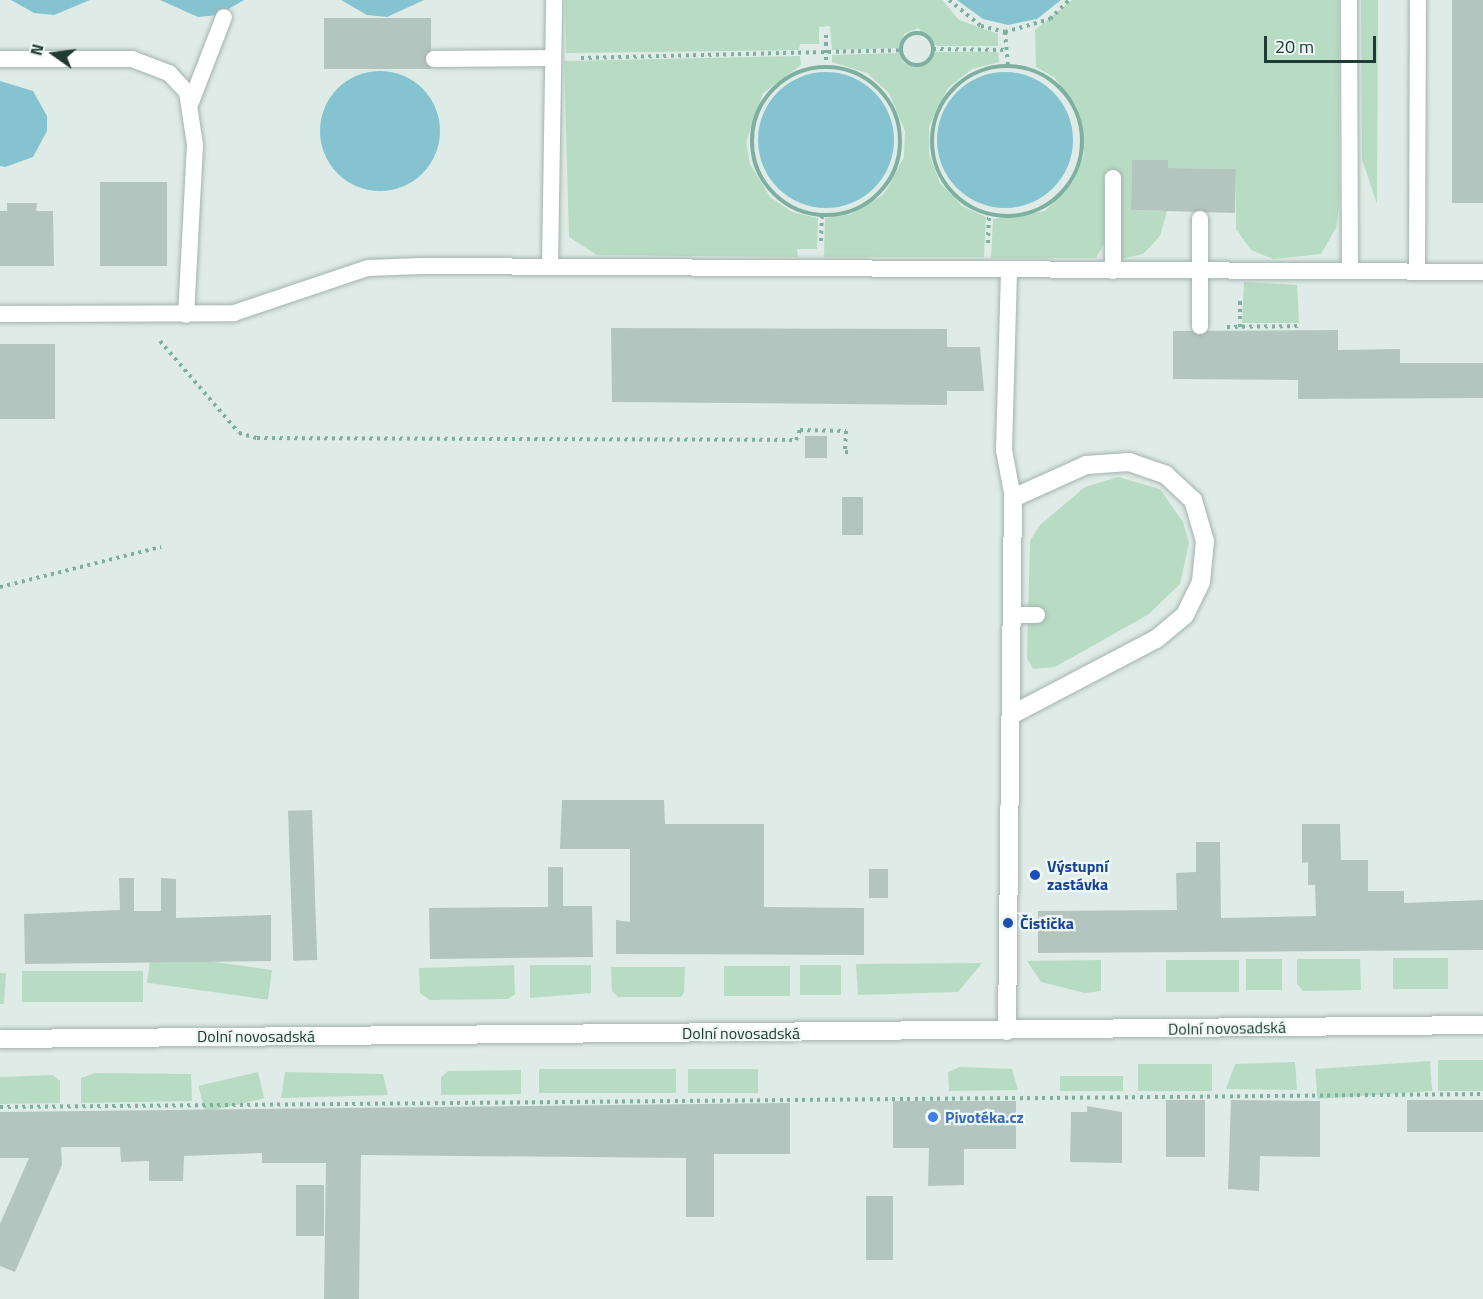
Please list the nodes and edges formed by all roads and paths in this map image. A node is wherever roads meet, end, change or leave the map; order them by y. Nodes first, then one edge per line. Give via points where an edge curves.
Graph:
1 (554, 0) edge
2 (949, 0) edge
3 (1069, 0) edge
4 (1349, 0) edge
5 (1418, 0) edge
6 (224, 17) dead end
7 (1005, 32) junction
8 (826, 34) dead end
9 (933, 49) junction
10 (1007, 50) junction
11 (901, 51) junction
12 (826, 52) junction
13 (553, 58) junction
14 (0, 59) edge
15 (434, 59) dead end
16 (1008, 66) junction
17 (826, 67) junction
18 (191, 102) junction
19 (1113, 178) dead end
20 (1200, 219) dead end
21 (550, 266) junction
22 (1009, 271) junction
23 (1113, 271) junction
24 (1199, 271) junction
25 (1350, 271) junction
26 (1417, 272) junction
27 (1483, 272) edge
28 (0, 314) edge
29 (138, 315) junction
30 (186, 315) junction
31 (1300, 326) dead end
32 (1200, 327) joint
33 (850, 452) dead end
34 (1013, 498) junction
35 (161, 547) dead end
36 (0, 586) edge
37 (1011, 615) junction
38 (1037, 615) dead end
39 (1011, 715) junction
40 (1483, 1025) edge
41 (1007, 1031) junction
42 (0, 1040) edge
43 (1483, 1094) edge
44 (0, 1107) edge

1 - 13 lane
2 - 7 path via 981,26
3 - 7 path via 1050,19
4 - 25 lane
5 - 26 lane
6 - 18 lane
7 - 10 path
8 - 12 path
9 - 10 path
9 - 11 path via 920,64 910,63
9 - 11 path via 927,36 917,33 903,40
10 - 16 path
11 - 12 path
12 - 13 path
12 - 17 path
13 - 15 lane
13 - 21 lane
14 - 18 lane via 144,62 178,81
16 - 16 path via 1042,74 1062,89 1082,132 1080,156 1067,185 1037,210 1013,216 989,214 953,193 935,164 931,138 936,113 950,91 970,75
17 - 17 path via 790,76 771,92 752,136 765,183 782,201 829,215 860,206 890,180 900,133 880,89 861,75
18 - 30 lane via 195,145
19 - 23 lane
20 - 24 lane
21 - 22 lane
21 - 30 lane via 368,268 234,313
22 - 23 lane
22 - 34 lane via 1004,450
23 - 24 lane
24 - 25 lane
24 - 32 lane
25 - 26 lane
26 - 27 lane
28 - 29 lane
29 - 30 lane
29 - 33 path via 239,433 257,438 796,440 800,430 846,431 845,452
31 - 32 path
34 - 37 main road
34 - 39 main road via 1086,465 1129,462 1166,475 1188,493 1202,524 1205,550 1194,600 1172,628
35 - 36 path
37 - 38 lane
37 - 39 main road
39 - 41 main road
40 - 41 main road, Dolní novosadská
41 - 42 main road, Dolní novosadská
43 - 44 path

